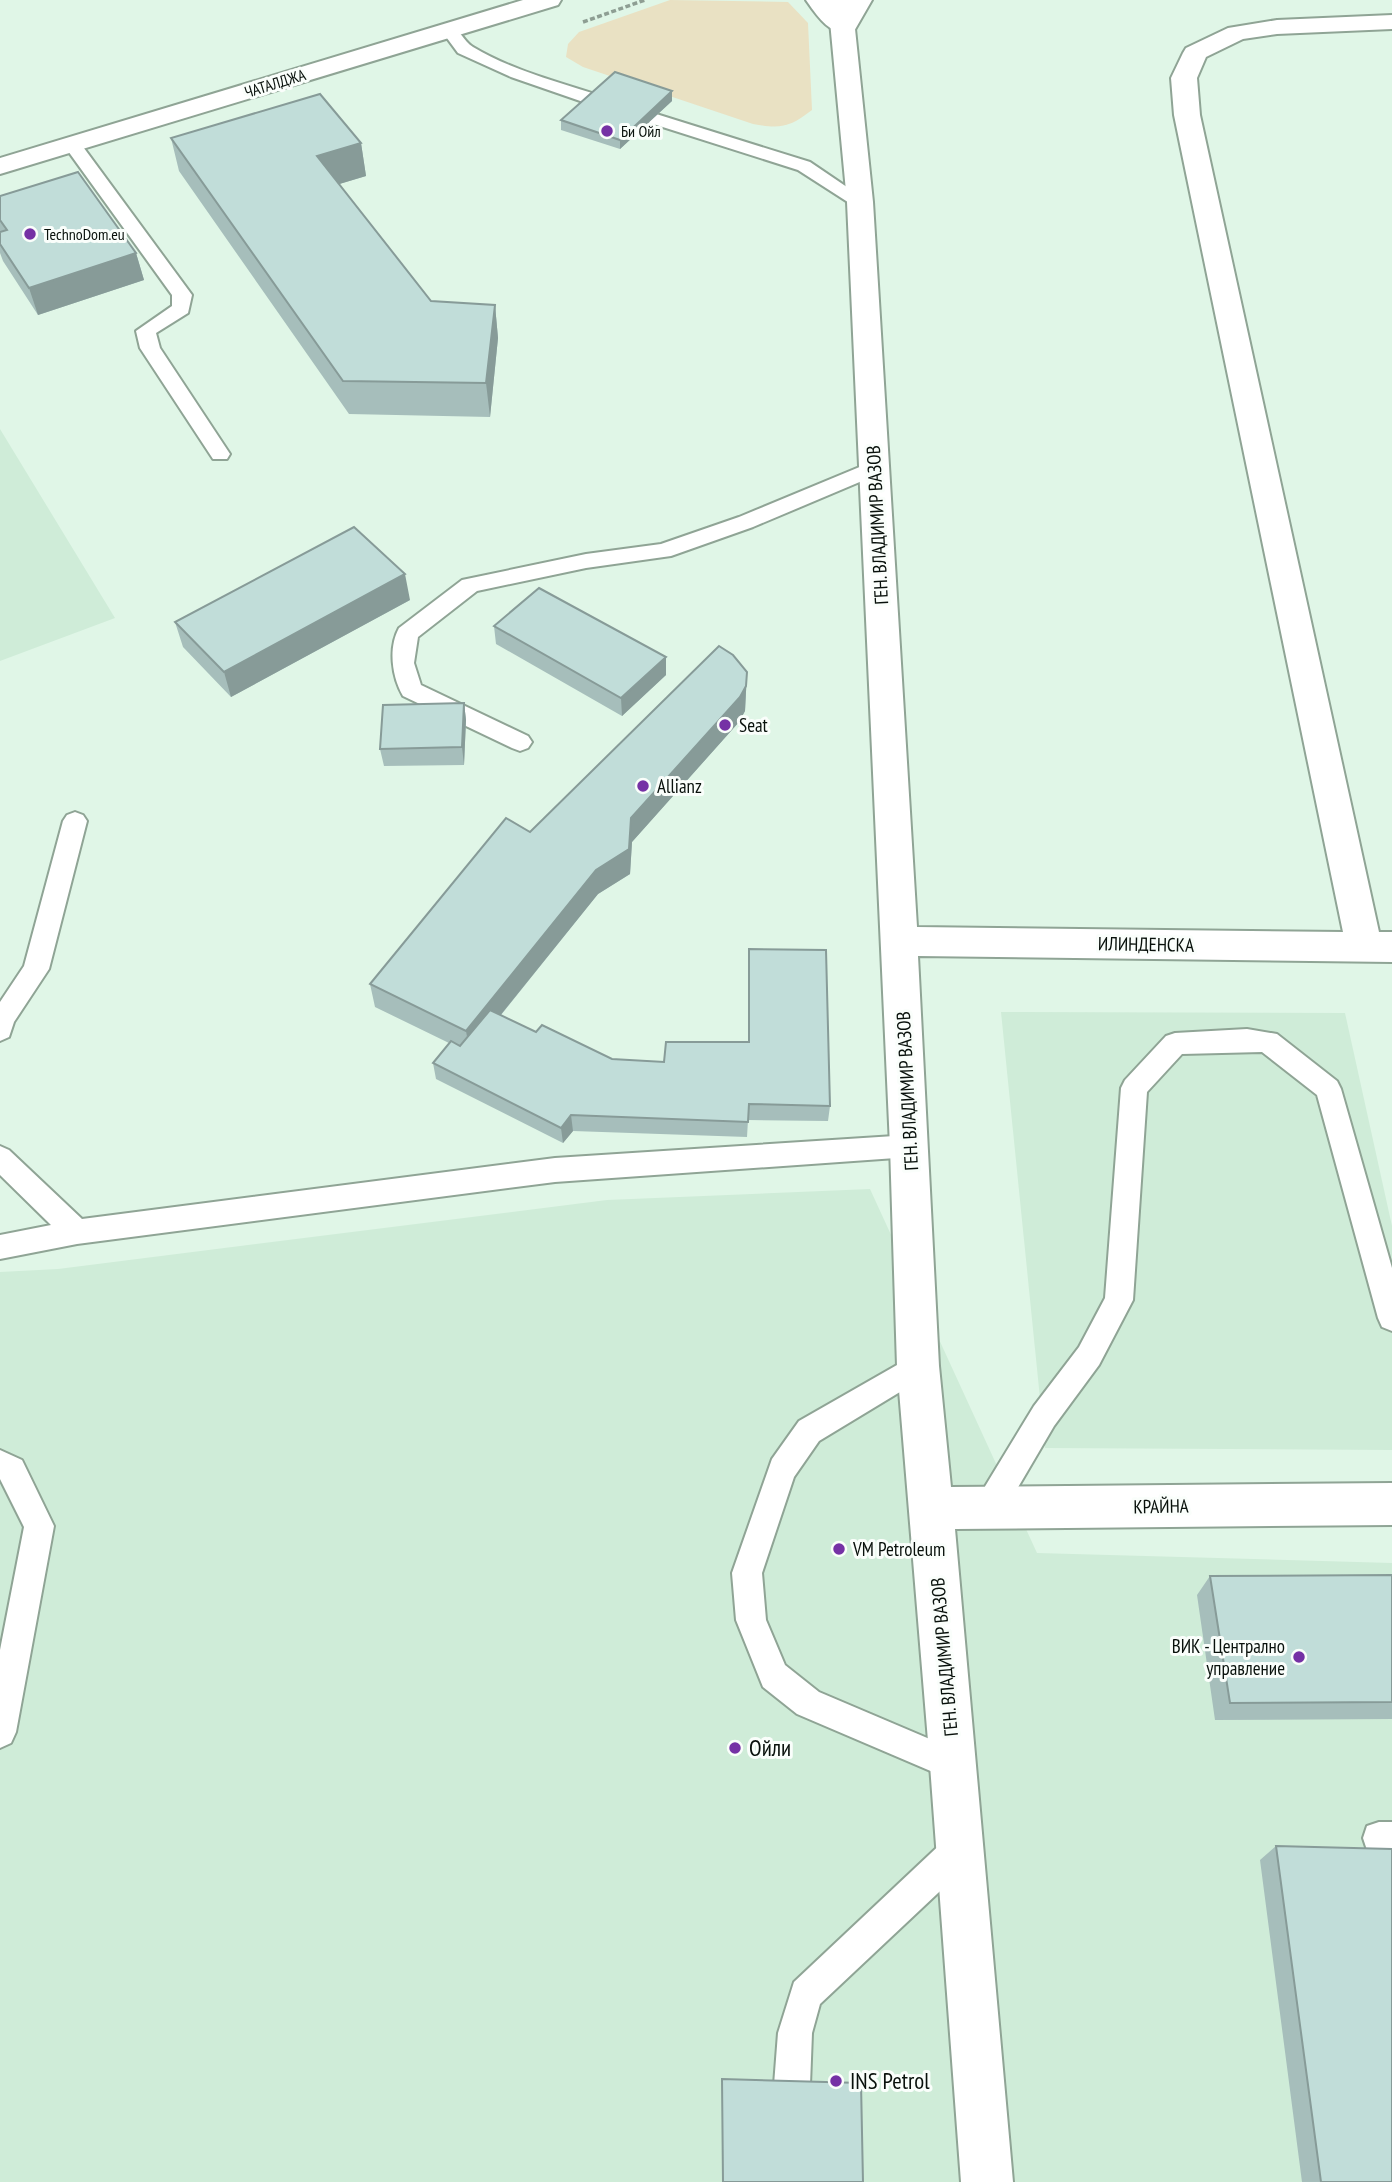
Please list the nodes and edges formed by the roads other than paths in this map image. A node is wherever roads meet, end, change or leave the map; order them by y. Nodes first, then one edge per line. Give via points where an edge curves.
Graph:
1 (549, 0) edge
2 (818, 0) edge
3 (848, 9) edge
4 (1392, 22) edge
5 (449, 30) junction
6 (595, 100) edge
7 (653, 118) edge
8 (72, 144) junction
9 (0, 166) edge
10 (860, 202) junction
11 (220, 454) dead end
12 (874, 468) junction
13 (520, 742) dead end
14 (75, 821) dead end
15 (899, 941) junction
16 (1378, 947) edge
17 (0, 1030) edge
18 (910, 1146) junction
19 (0, 1158) edge
20 (77, 1232) junction
21 (0, 1247) edge
22 (1392, 1318) edge
23 (918, 1366) junction
24 (0, 1464) edge
25 (1392, 1504) edge
26 (930, 1508) junction
27 (989, 1508) junction
28 (0, 1732) edge
29 (954, 1765) junction
30 (959, 1850) junction
31 (792, 2085) edge
32 (986, 2182) edge

1 - 5 street, ЧАТАЛДЖА
2 - 3 street
3 - 10 street, ГЕН. ВЛАДИМИР ВАЗОВ
4 - 16 street via 1237,33 1195,53 1184,78 1187,115
5 - 6 lane via 464,49
5 - 8 street, ЧАТАЛДЖА
7 - 10 lane via 804,166
8 - 9 street, ЧАТАЛДЖА
8 - 11 lane via 182,295 181,309 146,331 150,348
10 - 12 street, ГЕН. ВЛАДИМИР ВАЗОВ
12 - 13 lane via 663,551 586,561 470,585 407,634 403,663 411,690
12 - 15 street, ГЕН. ВЛАДИМИР ВАЗОВ
14 - 17 lane via 36,969
15 - 16 street, ИЛИНДЕНСКА
15 - 18 street, ГЕН. ВЛАДИМИР ВАЗОВ
18 - 20 lane via 555,1170
18 - 23 street, ГЕН. ВЛАДИМИР ВАЗОВ
19 - 20 lane
20 - 21 lane
22 - 27 lane via 1328,1089 1268,1042 1175,1044 1134,1088 1119,1300 1089,1356 1044,1416
23 - 26 street, ГЕН. ВЛАДИМИР ВАЗОВ
23 - 29 lane via 809,1431 782,1469 747,1573 751,1620 774,1676 808,1703
24 - 28 lane via 12,1469 40,1526
25 - 27 street, КРАЙНА
26 - 27 street, КРАЙНА
26 - 29 street, ГЕН. ВЛАДИМИР ВАЗОВ
29 - 30 street, ГЕН. ВЛАДИМИР ВАЗОВ
30 - 31 lane via 806,1994 795,2033
30 - 32 street, ГЕН. ВЛАДИМИР ВАЗОВ

